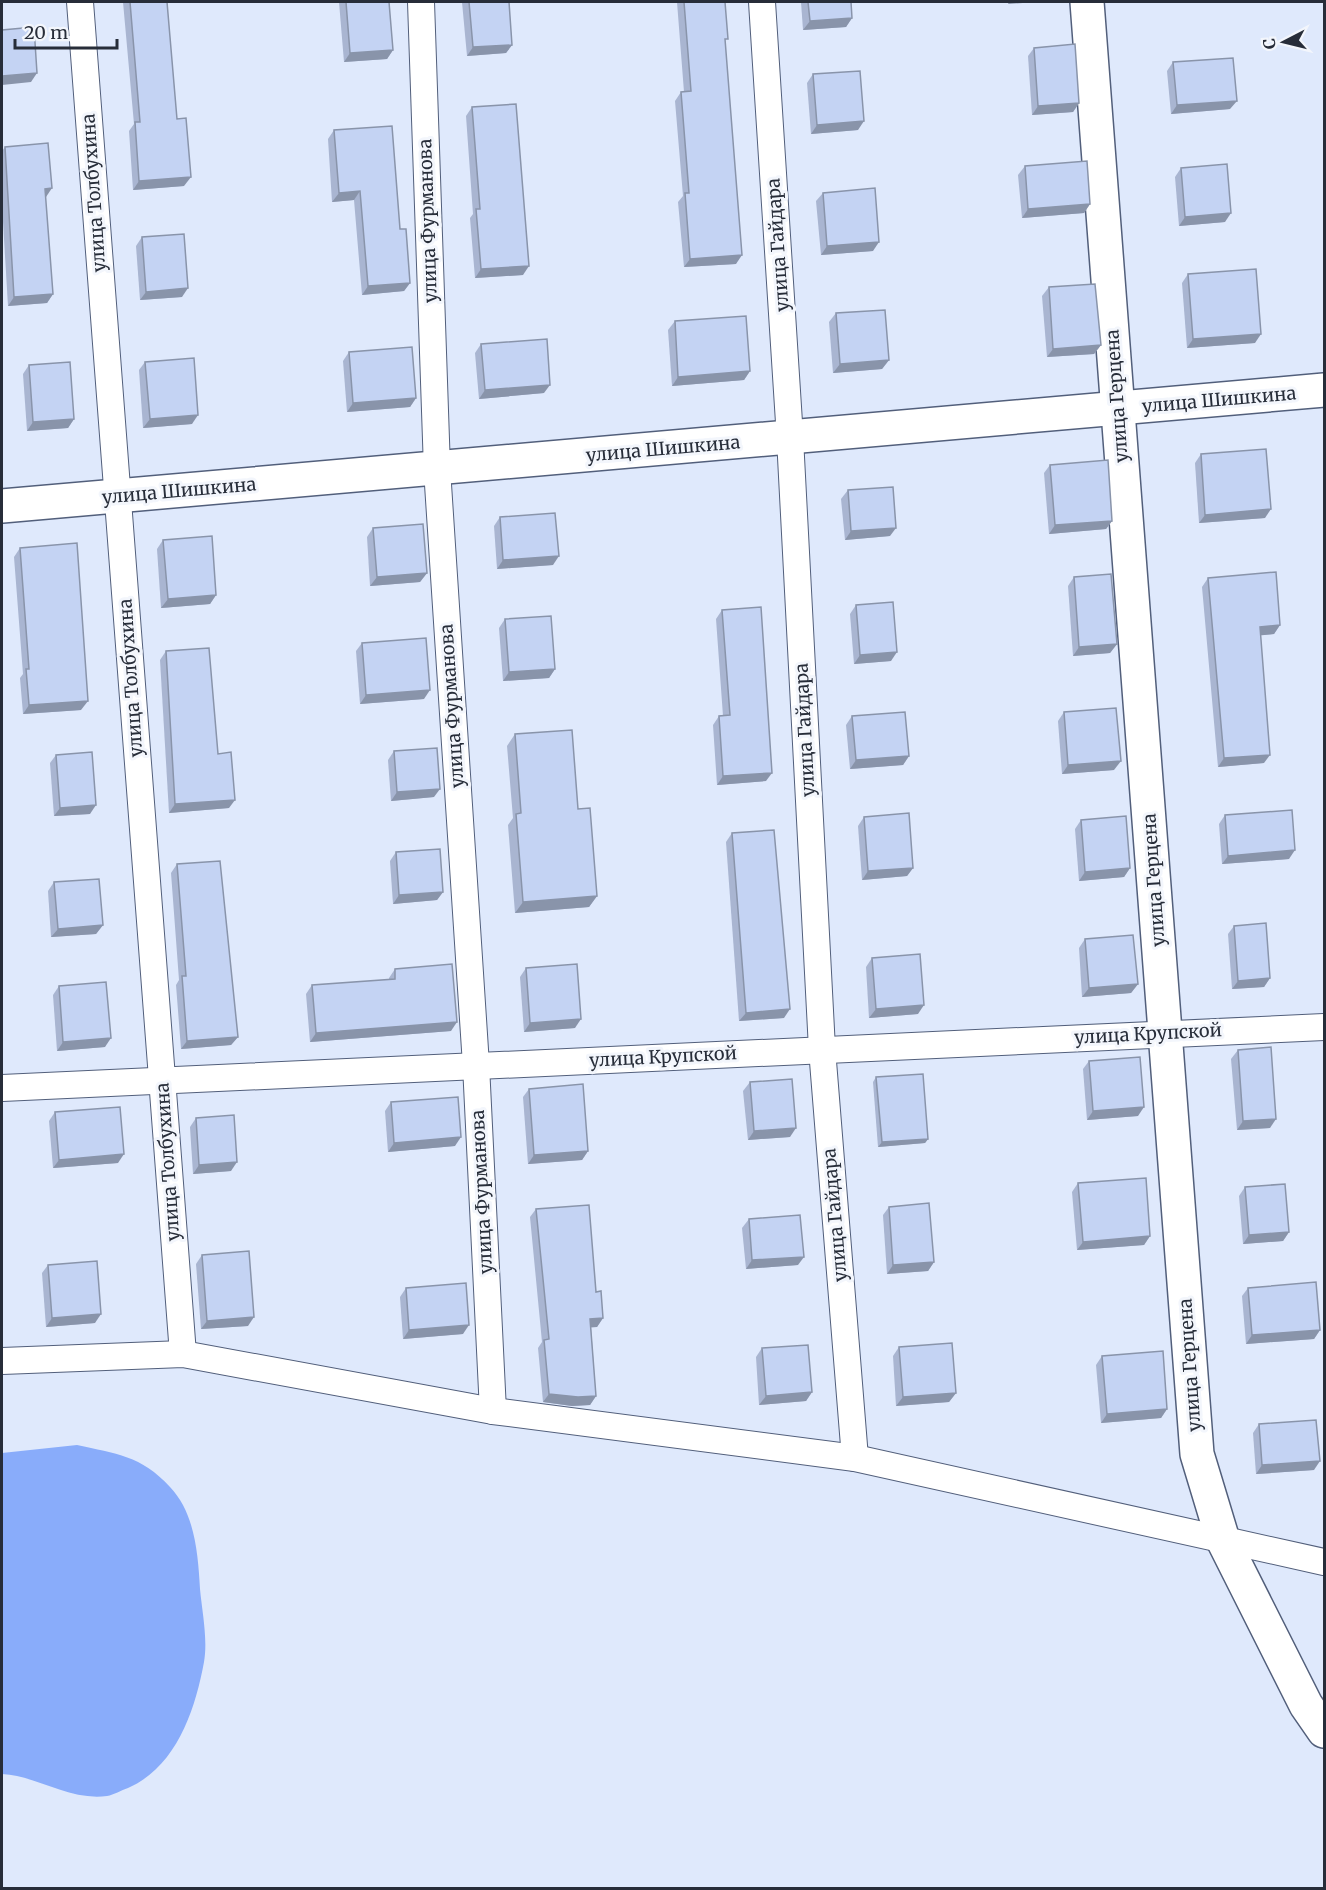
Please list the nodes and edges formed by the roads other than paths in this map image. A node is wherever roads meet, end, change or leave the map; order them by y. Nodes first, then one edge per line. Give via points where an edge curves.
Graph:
1 (80, 2) edge
2 (421, 2) edge
3 (762, 2) edge
4 (1087, 2) edge
5 (1324, 390) edge
6 (1118, 410) junction
7 (790, 438) junction
8 (437, 469) junction
9 (117, 496) junction
10 (2, 506) edge
11 (1324, 1026) edge
12 (1165, 1033) junction
13 (822, 1049) junction
14 (476, 1065) junction
15 (162, 1080) junction
16 (2, 1088) edge
17 (183, 1354) junction
18 (2, 1361) edge
19 (493, 1411) junction
20 (855, 1458) junction
21 (1223, 1540) junction
22 (1324, 1562) edge
23 (1324, 1731) edge

1 - 9 street, улица Толбухина
2 - 8 street, улица Фурманова
3 - 7 street, улица Гайдара
4 - 6 street, улица Герцена
5 - 6 street, улица Шишкина
6 - 7 street, улица Шишкина
6 - 12 street, улица Герцена
7 - 8 street, улица Шишкина
7 - 13 street, улица Гайдара
8 - 9 street, улица Шишкина
8 - 14 street, улица Фурманова
9 - 10 street, улица Шишкина
9 - 15 street, улица Толбухина
11 - 12 street, улица Крупской
12 - 13 street, улица Крупской
12 - 21 street, улица Герцена via 1197,1455
13 - 14 street, улица Крупской
13 - 20 street, улица Гайдара
14 - 15 street, улица Крупской
14 - 19 street, улица Фурманова
15 - 16 street, улица Крупской
15 - 17 street, улица Толбухина
17 - 18 street
17 - 19 street
19 - 20 street
20 - 21 street
21 - 22 street
21 - 23 street, улица Герцена via 1306,1705

